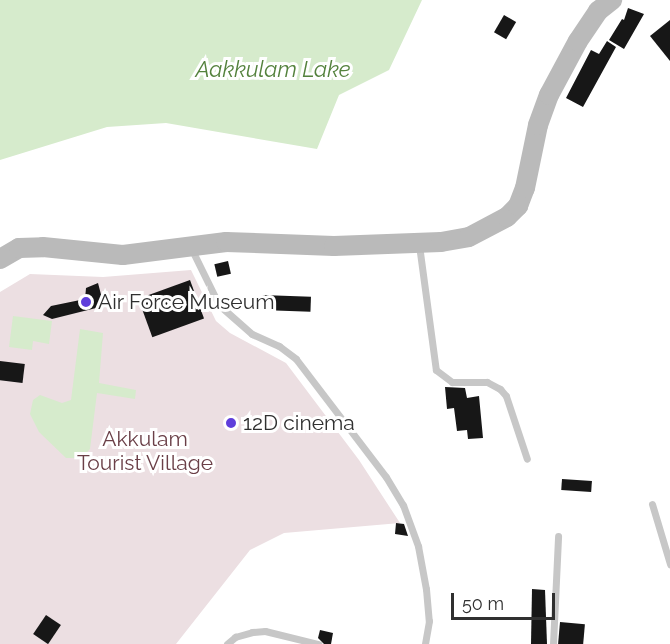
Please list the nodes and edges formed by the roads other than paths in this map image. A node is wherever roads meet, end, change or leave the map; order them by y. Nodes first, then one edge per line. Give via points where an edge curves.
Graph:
1 (612, 0) edge
2 (418, 243) junction
3 (190, 246) junction
4 (0, 259) edge
5 (527, 459) dead end
6 (652, 504) dead end
7 (558, 537) dead end
8 (670, 564) edge
9 (227, 644) edge
10 (318, 644) edge
11 (425, 644) edge
12 (553, 644) edge

1 - 2 main road via 598,11 583,33 549,95 518,206 507,217 470,237
2 - 3 main road via 334,246 226,242
2 - 5 lane via 436,370 452,382 487,382 500,389 506,396
3 - 4 main road via 123,255 19,248
3 - 11 lane via 219,305 252,334 296,359 380,468 403,505 418,546 426,589 429,621
6 - 8 lane
7 - 12 lane
9 - 10 lane via 252,632 264,632

